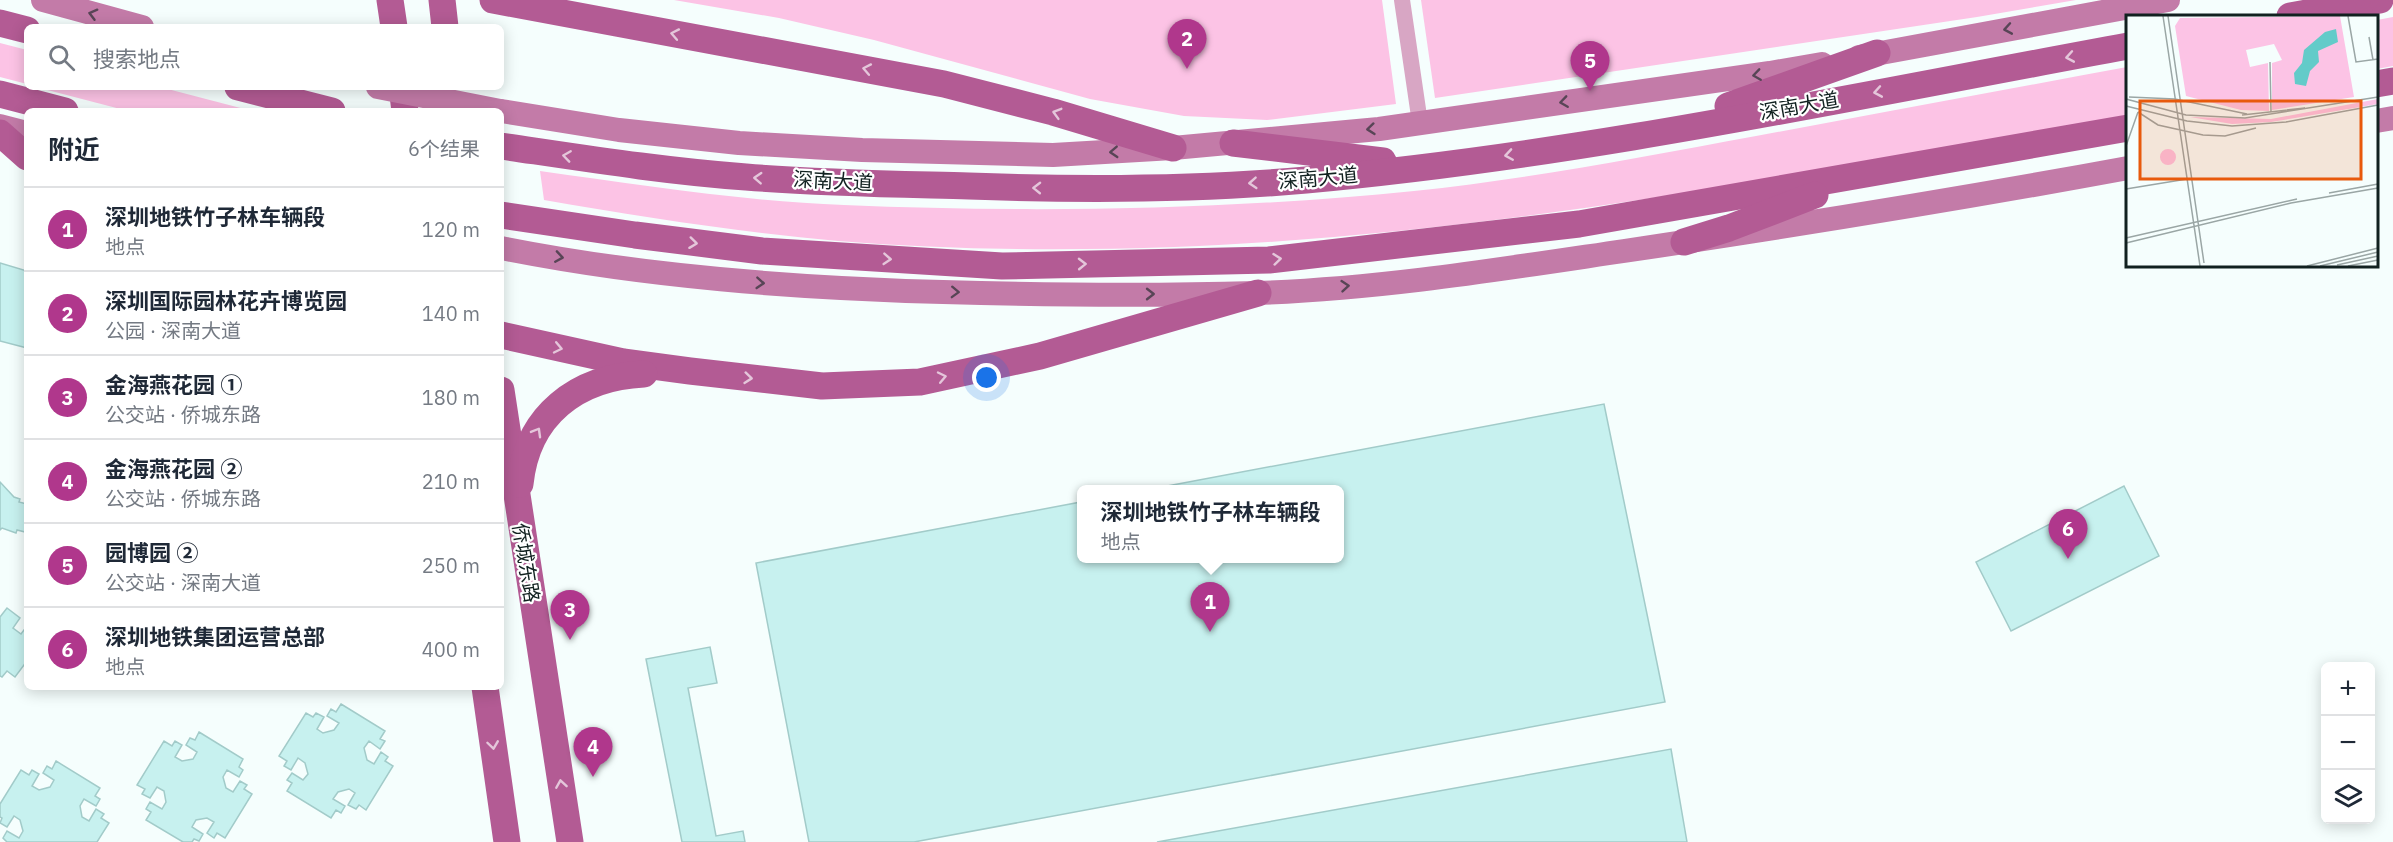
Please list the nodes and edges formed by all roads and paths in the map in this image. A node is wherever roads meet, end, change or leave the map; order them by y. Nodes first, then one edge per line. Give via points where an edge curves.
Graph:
1 (43, 0) edge
2 (390, 0) edge
3 (442, 0) edge
4 (493, 0) edge
5 (1402, 0) edge
6 (2168, 0) edge
7 (2380, 0) edge
8 (531, 4) edge
9 (2296, 15) edge
10 (0, 22) edge
11 (131, 24) edge
12 (393, 24) edge
13 (446, 24) edge
14 (24, 29) edge
15 (2126, 46) edge
16 (1877, 53) junction
17 (2393, 81) edge
18 (2378, 84) edge
19 (250, 90) edge
20 (393, 90) edge
21 (402, 90) edge
22 (454, 90) edge
23 (0, 94) edge
24 (54, 108) edge
25 (320, 108) edge
26 (405, 108) edge
27 (458, 108) edge
28 (486, 108) edge
29 (504, 111) edge
30 (2393, 118) edge
31 (2378, 121) edge
32 (1420, 123) junction
33 (0, 126) edge
34 (2126, 128) edge
35 (24, 132) edge
36 (0, 133) edge
37 (1650, 134) junction
38 (1233, 143) junction
39 (504, 147) edge
40 (1173, 148) junction
41 (24, 154) edge
42 (1441, 165) junction
43 (2126, 168) edge
44 (1882, 171) junction
45 (504, 215) edge
46 (1684, 242) junction
47 (504, 248) edge
48 (1258, 293) junction
49 (504, 336) edge
50 (690, 371) junction
51 (504, 411) edge
52 (518, 508) junction
53 (485, 690) edge
54 (505, 841) edge
55 (570, 842) edge

11 -> 1 main road
2 - 12 main road
3 - 13 main road
4 - 8 main road
5 - 32 street
6 -> 16 main road
7 - 9 main road
40 -> 8 main road via 944,84
10 - 14 main road
15 -> 37 main road, 深南大道
16 -> 32 main road via 1770,73
16 - 37 main road
17 - 18 main road
19 - 25 main road
20 - 28 main road, bridge
21 - 26 main road
22 - 27 main road
23 - 24 main road
40 -> 29 main road via 1053,155 862,150 739,143
30 - 31 main road
32 -> 38 main road
33 - 35 main road
34 - 44 main road
36 - 41 main road
37 -> 42 main road, 深南大道
38 - 40 main road
38 - 42 main road
42 -> 39 main road, 深南大道 via 1305,180 1137,189 746,177
43 - 46 main road
45 -> 44 main road via 762,251 1002,266 1269,260 1579,224
44 - 46 main road
48 -> 46 main road via 1384,283
47 -> 48 main road via 640,270 867,290
50 -> 48 main road via 822,386 920,382 1040,356
49 -> 50 main road via 622,362
52 -> 50 main road via 527,449 557,405 578,390 624,375
51 - 52 main road, 侨城东路
55 -> 52 main road, 侨城东路
53 -> 54 main road

